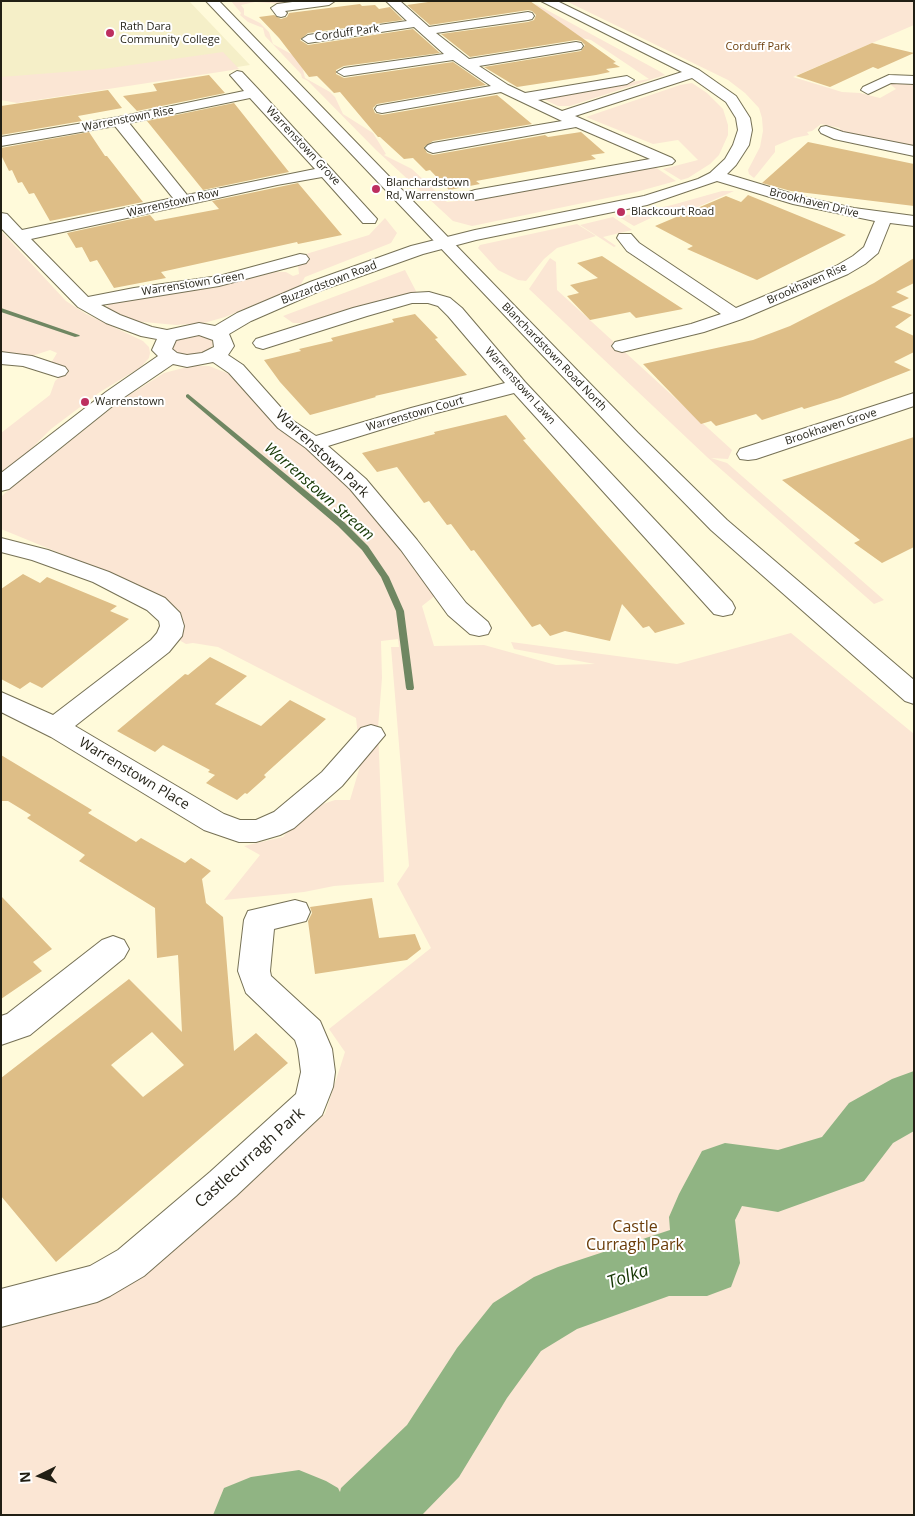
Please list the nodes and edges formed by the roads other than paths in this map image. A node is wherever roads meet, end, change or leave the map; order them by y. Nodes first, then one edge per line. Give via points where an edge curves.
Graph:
1 (212, 1) edge
2 (329, 1) edge
3 (392, 1) edge
4 (547, 1) edge
5 (281, 13) dead end
6 (528, 16) dead end
7 (421, 27) junction
8 (308, 39) dead end
9 (576, 46) dead end
10 (460, 60) junction
11 (344, 72) dead end
12 (694, 73) junction
13 (237, 75) dead end
14 (642, 78) dead end
15 (914, 80) edge
16 (502, 88) junction
17 (868, 90) dead end
18 (254, 93) junction
19 (522, 98) junction
20 (382, 109) dead end
21 (563, 115) junction
22 (119, 122) junction
23 (579, 122) junction
24 (826, 130) dead end
25 (1, 142) edge
26 (433, 148) dead end
27 (914, 151) edge
28 (327, 172) junction
29 (716, 176) junction
30 (475, 195) dead end
31 (184, 201) junction
32 (1, 218) edge
33 (884, 218) junction
34 (369, 219) dead end
35 (914, 221) edge
36 (19, 236) junction
37 (625, 238) dead end
38 (445, 242) junction
39 (300, 259) dead end
40 (84, 303) junction
41 (735, 315) junction
42 (217, 333) junction
43 (170, 336) junction
44 (263, 343) dead end
45 (622, 346) dead end
46 (215, 355) junction
47 (170, 357) junction
48 (1, 358) edge
49 (58, 371) dead end
50 (518, 386) junction
51 (914, 399) edge
52 (313, 444) junction
53 (748, 454) dead end
54 (1, 484) edge
55 (1, 545) edge
56 (723, 608) dead end
57 (479, 628) dead end
58 (914, 695) edge
59 (1, 701) edge
60 (56, 727) junction
61 (371, 735) dead end
62 (295, 912) dead end
63 (113, 950) dead end
64 (1, 1031) edge
65 (1, 1308) edge

1 - 38 street, Blanchardstown Road North
2 - 5 street via 277,8
3 - 7 street
4 - 12 street
6 - 7 street, Corduff Park
7 - 8 street, Corduff Park
7 - 10 street
9 - 10 street
10 - 11 street
10 - 16 street
12 - 21 street
12 - 29 street via 730,99 743,118 745,130 741,145 731,162
13 - 18 street, Warrenstown Grove
14 - 19 street
15 - 17 street via 889,79
16 - 19 street
16 - 20 street
18 - 22 street, Warrenstown Rise
18 - 28 street, Warrenstown Grove
19 - 21 street
21 - 23 street
22 - 25 street, Warrenstown Rise
22 - 31 street
23 - 26 street
23 - 30 street via 667,160
24 - 27 street via 839,136
28 - 31 street, Warrenstown Row
28 - 34 street, Warrenstown Grove
29 - 33 street, Brookhaven Drive via 799,200
29 - 38 street via 695,186 646,200
31 - 36 street, Warrenstown Row
32 - 36 street
33 - 35 street, Brookhaven Drive
33 - 41 street, Brookhaven Rise via 872,248 859,260
36 - 40 street
37 - 41 street via 633,248
38 - 42 street, Buzzardstown Road via 316,286 244,317
38 - 58 street, Blanchardstown Road North via 719,525
39 - 40 street, Warrenstown Green via 219,281
40 - 43 street via 112,319
41 - 45 street, Brookhaven Rise
42 - 43 street via 199,329
42 - 46 street via 222,337 224,346
43 - 47 street via 162,345
44 - 50 street, Warrenstown Lawn via 360,312 411,298 430,297 444,302 455,312
46 - 47 street via 197,360
46 - 52 street, Warrenstown Park via 236,369 285,424
47 - 54 street via 113,396
48 - 49 street via 38,363
50 - 52 street, Warrenstown Court
50 - 56 street, Warrenstown Lawn
51 - 53 street, Brookhaven Grove
52 - 57 street, Warrenstown Park via 358,484 457,609
55 - 60 street via 102,576 156,604 171,619 169,636 160,646
59 - 60 street, Warrenstown Place
60 - 61 street, Warrenstown Place via 214,822 239,831 256,831 284,820 332,779
62 - 65 street, Castlecurragh Park via 259,920 254,971 257,983 308,1031 315,1049 318,1072 310,1104 131,1263 97,1283
63 - 64 street via 18,1025

